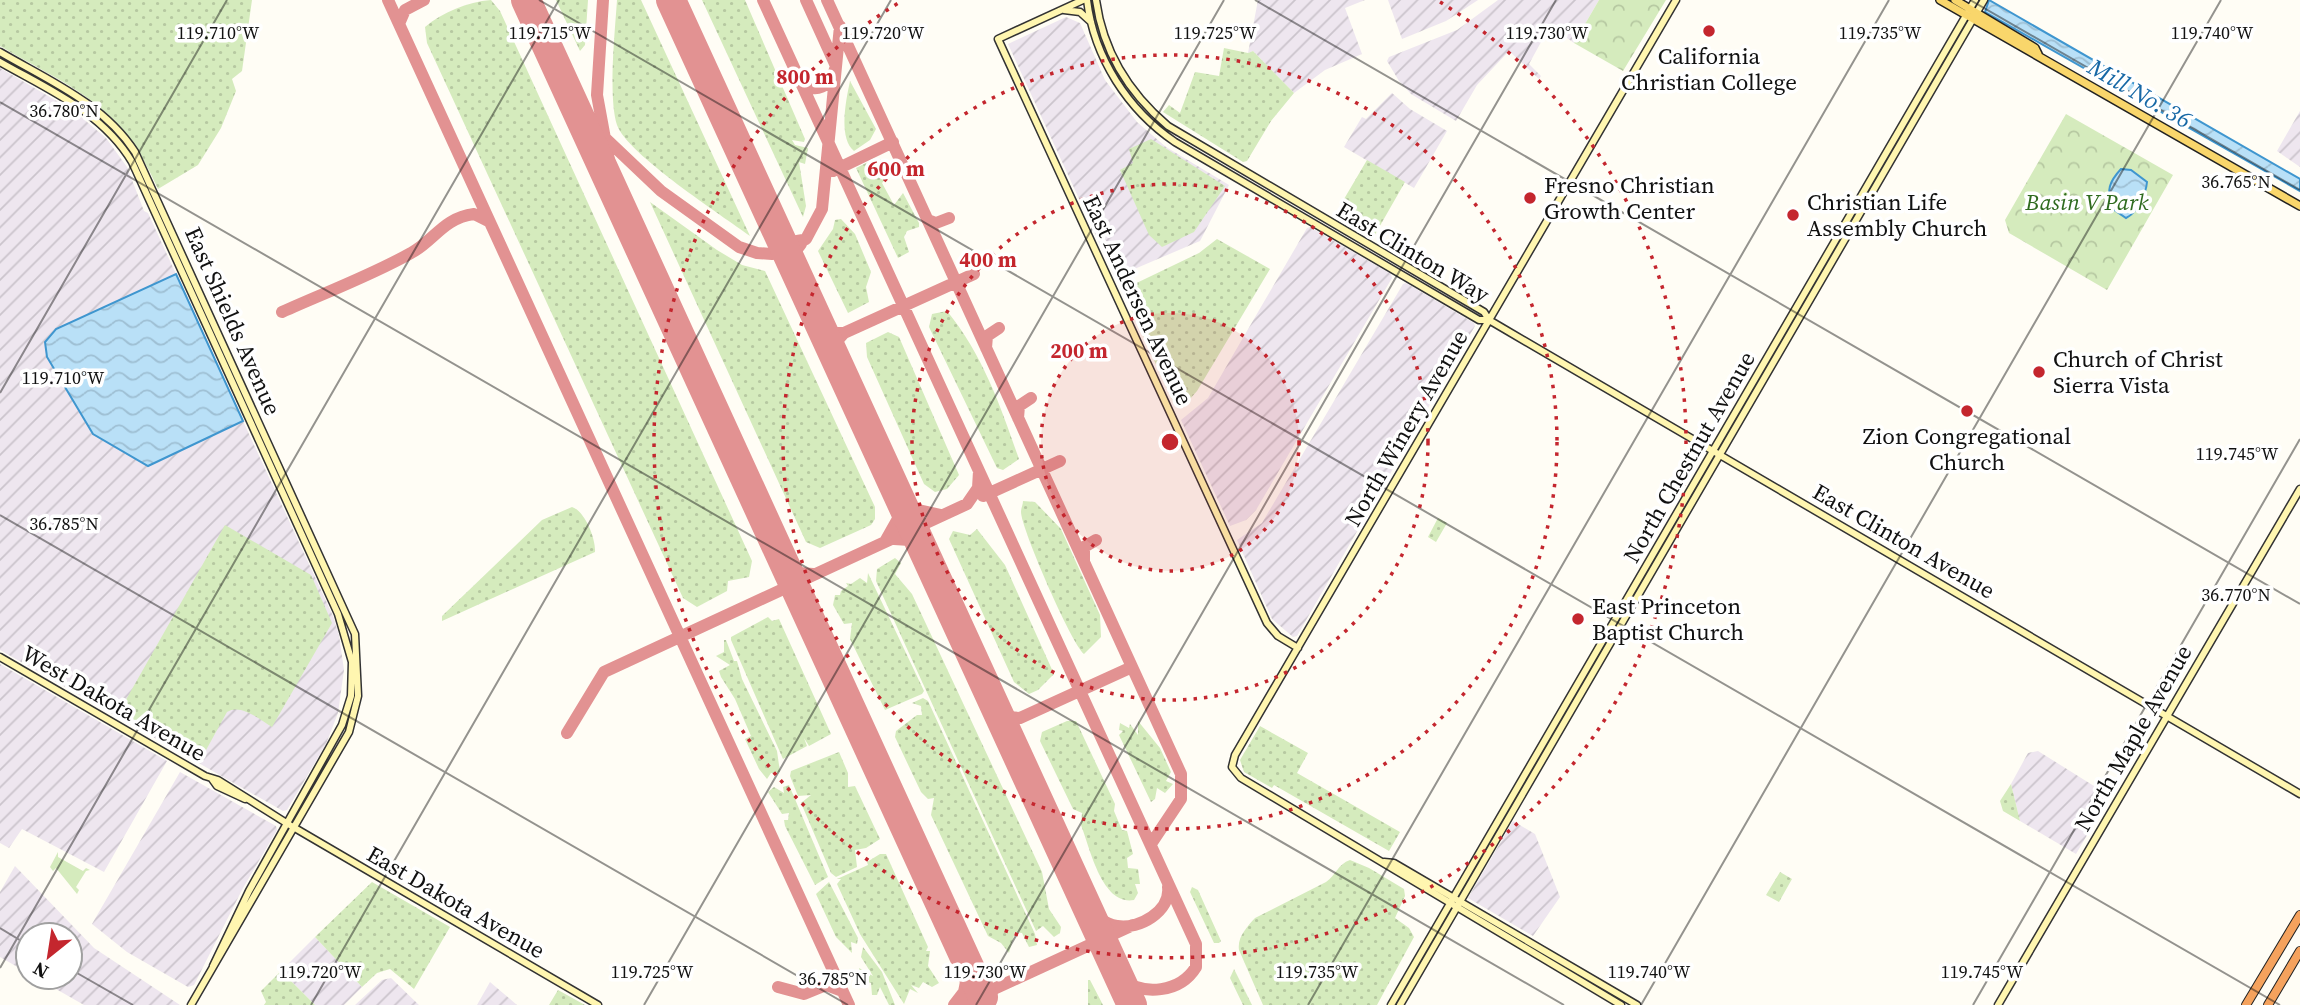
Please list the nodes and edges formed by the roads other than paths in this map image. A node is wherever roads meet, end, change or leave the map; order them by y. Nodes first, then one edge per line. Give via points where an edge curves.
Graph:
1 (1085, 0) edge
2 (1096, 0) edge
3 (1676, 0) edge
4 (1940, 0) edge
5 (1955, 0) edge
6 (1975, 8) edge
7 (1062, 10) junction
8 (1091, 22) junction
9 (0, 52) edge
10 (0, 62) edge
11 (1929, 79) junction
12 (1118, 85) junction
13 (1155, 115) junction
14 (1912, 126) junction
15 (2300, 205) edge
16 (1489, 320) junction
17 (1717, 453) junction
18 (2300, 489) edge
19 (338, 593) junction
20 (330, 597) junction
21 (1298, 648) junction
22 (0, 657) edge
23 (355, 662) junction
24 (2166, 715) junction
25 (2300, 794) edge
26 (1508, 804) junction
27 (288, 824) junction
28 (296, 829) junction
29 (1495, 843) junction
30 (1455, 902) junction
31 (2300, 915) edge
32 (2300, 951) edge
33 (212, 968) junction
34 (191, 1005) edge
35 (598, 1005) edge
36 (1391, 1005) edge
37 (1400, 1005) edge
38 (1621, 1005) edge
39 (1637, 1005) edge
40 (1998, 1005) edge
41 (2246, 1005) edge
42 (2268, 1005) edge

1 - 7 main road, East Andersen Avenue
1 - 8 main road, East Clinton Way
2 - 13 main road, East Clinton Way via 1116,62
3 - 16 main road, North Winery Avenue
4 - 6 main road
5 - 6 main road
6 - 11 main road, North Chestnut Avenue
6 - 14 main road, North Chestnut Avenue
6 - 15 main road via 2031,53
7 - 8 main road via 1080,12
7 - 21 main road, East Andersen Avenue via 998,39 1268,624
8 - 12 main road, East Clinton Way
9 - 19 main road, East Shields Avenue via 97,110 135,152
10 - 20 main road, East Shields Avenue via 94,118 132,162
11 - 14 main road via 1930,87
11 - 17 main road, North Chestnut Avenue
12 - 13 main road via 1143,111
12 - 16 main road, East Clinton Way via 1138,111 1175,142 1479,320
13 - 16 main road, East Clinton Way via 1198,145 1485,312
14 - 17 main road, North Chestnut Avenue
16 - 17 main road, East Clinton Avenue
16 - 21 main road, North Winery Avenue
17 - 24 main road, East Clinton Avenue
17 - 26 main road, North Chestnut Avenue
17 - 29 main road, North Chestnut Avenue
18 - 24 main road, North Maple Avenue
19 - 20 main road
19 - 23 main road, East Shields Avenue via 355,635
20 - 23 main road, East Shields Avenue
21 - 30 main road, North Winery Avenue via 1232,767 1241,778 1391,869
22 - 27 main road, West Dakota Avenue
23 - 27 main road via 342,725
23 - 28 main road via 358,696 349,732
24 - 25 main road, East Clinton Avenue
24 - 40 main road, North Maple Avenue
26 - 29 main road via 1492,838
26 - 30 main road, North Chestnut Avenue
27 - 28 main road, West Dakota Avenue
27 - 33 main road
28 - 33 main road
28 - 35 main road, East Dakota Avenue
29 - 30 main road, North Chestnut Avenue
30 - 36 main road, North Chestnut Avenue
30 - 37 main road, North Chestnut Avenue
30 - 38 main road
30 - 39 main road
31 - 41 highway
32 - 42 highway
33 - 34 main road

